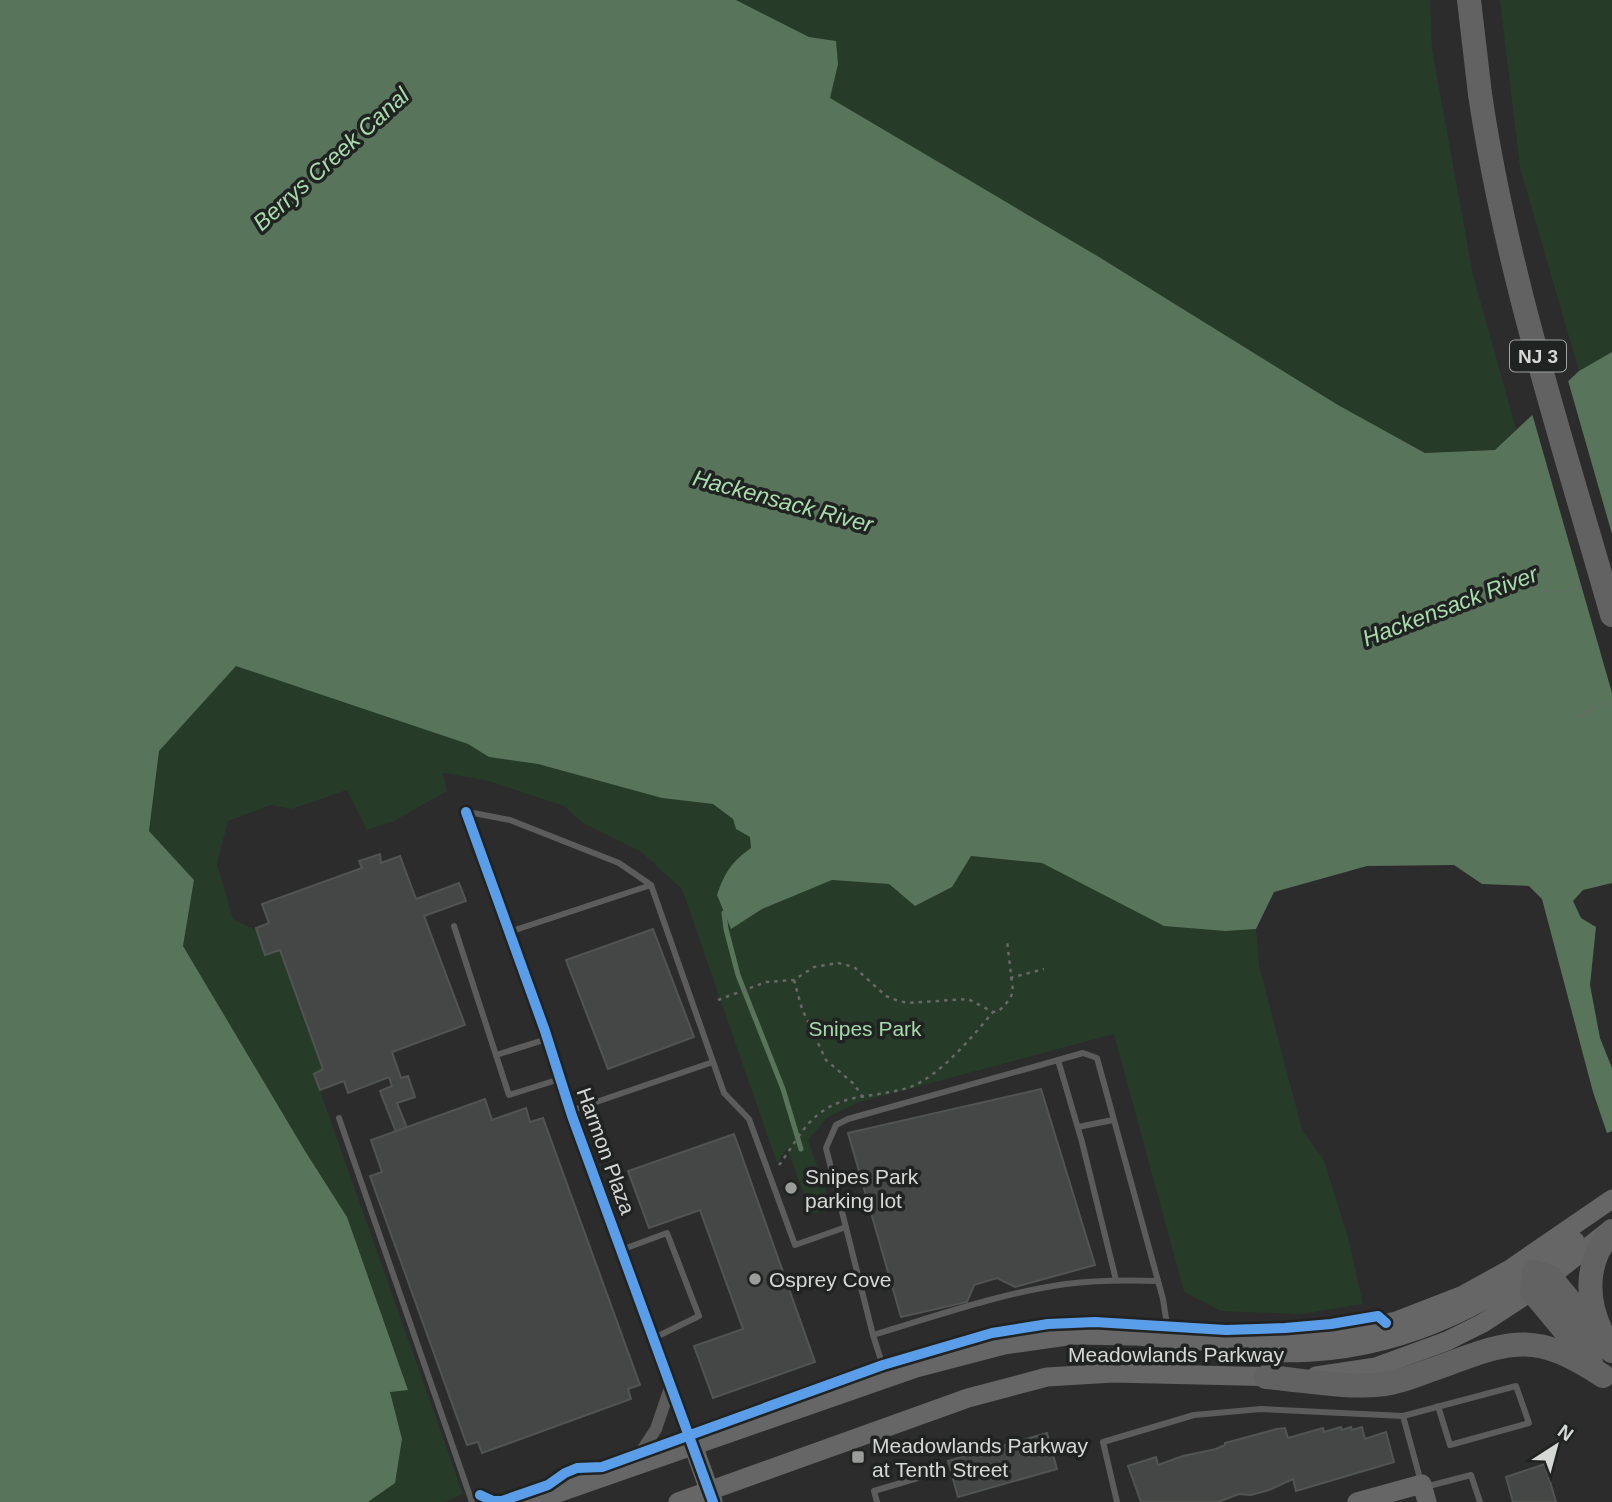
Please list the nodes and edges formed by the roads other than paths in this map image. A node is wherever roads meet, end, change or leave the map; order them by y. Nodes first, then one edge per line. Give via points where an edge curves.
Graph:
1 (1469, 0) edge
2 (1612, 615) edge
3 (466, 812) joint
4 (651, 885) junction
5 (453, 926) dead end
6 (509, 932) junction
7 (548, 1038) junction
8 (496, 1055) junction
9 (1058, 1060) junction
10 (713, 1062) junction
11 (560, 1079) junction
12 (570, 1111) junction
13 (339, 1118) dead end
14 (1113, 1120) junction
15 (1078, 1127) junction
16 (1612, 1199) edge
17 (1612, 1213) edge
18 (846, 1227) junction
19 (1612, 1230) edge
20 (621, 1250) junction
21 (1116, 1280) junction
22 (1539, 1280) junction
23 (1158, 1281) junction
24 (873, 1335) junction
25 (654, 1338) junction
26 (1169, 1339) junction
27 (1254, 1345) junction
28 (1612, 1350) edge
29 (1266, 1377) junction
30 (887, 1378) junction
31 (1607, 1381) edge
32 (671, 1385) junction
33 (1438, 1406) junction
34 (1403, 1416) junction
35 (693, 1445) junction
36 (631, 1467) junction
37 (921, 1476) dead end
38 (1424, 1491) edge
39 (711, 1497) edge
40 (472, 1502) edge
41 (532, 1502) edge
42 (678, 1502) edge
43 (877, 1502) edge
44 (1117, 1502) edge
45 (1357, 1502) edge
46 (1480, 1502) edge

1 - 2 highway, NJ 3, bridge via 1479,94 1513,265
3 - 4 lane via 510,820 619,863
3 - 6 street, Harmon Plaza
4 - 6 lane
4 - 10 lane
5 - 8 lane
6 - 7 street, Harmon Plaza
7 - 8 lane
7 - 11 street, Harmon Plaza
8 - 11 lane via 509,1095
9 - 14 lane via 1083,1053 1097,1058
9 - 15 lane
9 - 18 lane via 836,1125 826,1148
10 - 12 lane
10 - 18 lane via 724,1093 749,1119 795,1245
11 - 12 street, Harmon Plaza
12 - 20 street, Harmon Plaza
13 - 40 lane
14 - 15 lane
14 - 23 lane
15 - 21 lane
16 - 27 main road, Meadowlands Parkway via 1510,1269 1462,1295 1396,1321 1300,1338 1268,1338
17 - 22 main road
18 - 24 lane
19 - 22 main road, Meadowlands Parkway
19 - 28 highway via 1597,1252 1590,1286 1591,1305
20 - 25 street, Harmon Plaza
20 - 25 lane via 667,1233 699,1316
21 - 23 lane
21 - 24 lane via 1002,1297
22 - 27 main road via 1399,1338 1304,1352 1267,1352
22 - 28 highway
22 - 29 main road, Meadowlands Parkway via 1483,1323 1376,1367 1323,1376
22 - 31 highway
23 - 26 lane
24 - 30 lane
25 - 32 street, Harmon Plaza
26 - 27 main road, Meadowlands Parkway
26 - 30 main road, Meadowlands Parkway via 1074,1335 1004,1345
29 - 31 highway via 1386,1384 1491,1349 1526,1343 1563,1353
29 - 39 main road, Meadowlands Parkway via 1113,1373 1047,1377 968,1398
30 - 35 main road, Meadowlands Parkway
32 - 35 street, Harmon Plaza
32 - 36 street via 656,1429
33 - 33 lane via 1516,1386 1529,1423 1450,1445
33 - 34 lane
34 - 38 lane
34 - 44 lane via 1261,1409 1194,1415 1116,1438 1103,1442
35 - 36 main road, Meadowlands Parkway
35 - 39 main road, Harmon Plaza
36 - 41 main road, Meadowlands Parkway
37 - 43 lane via 873,1491
38 - 45 main road
38 - 46 lane via 1471,1475
39 - 42 main road, Meadowlands Parkway

